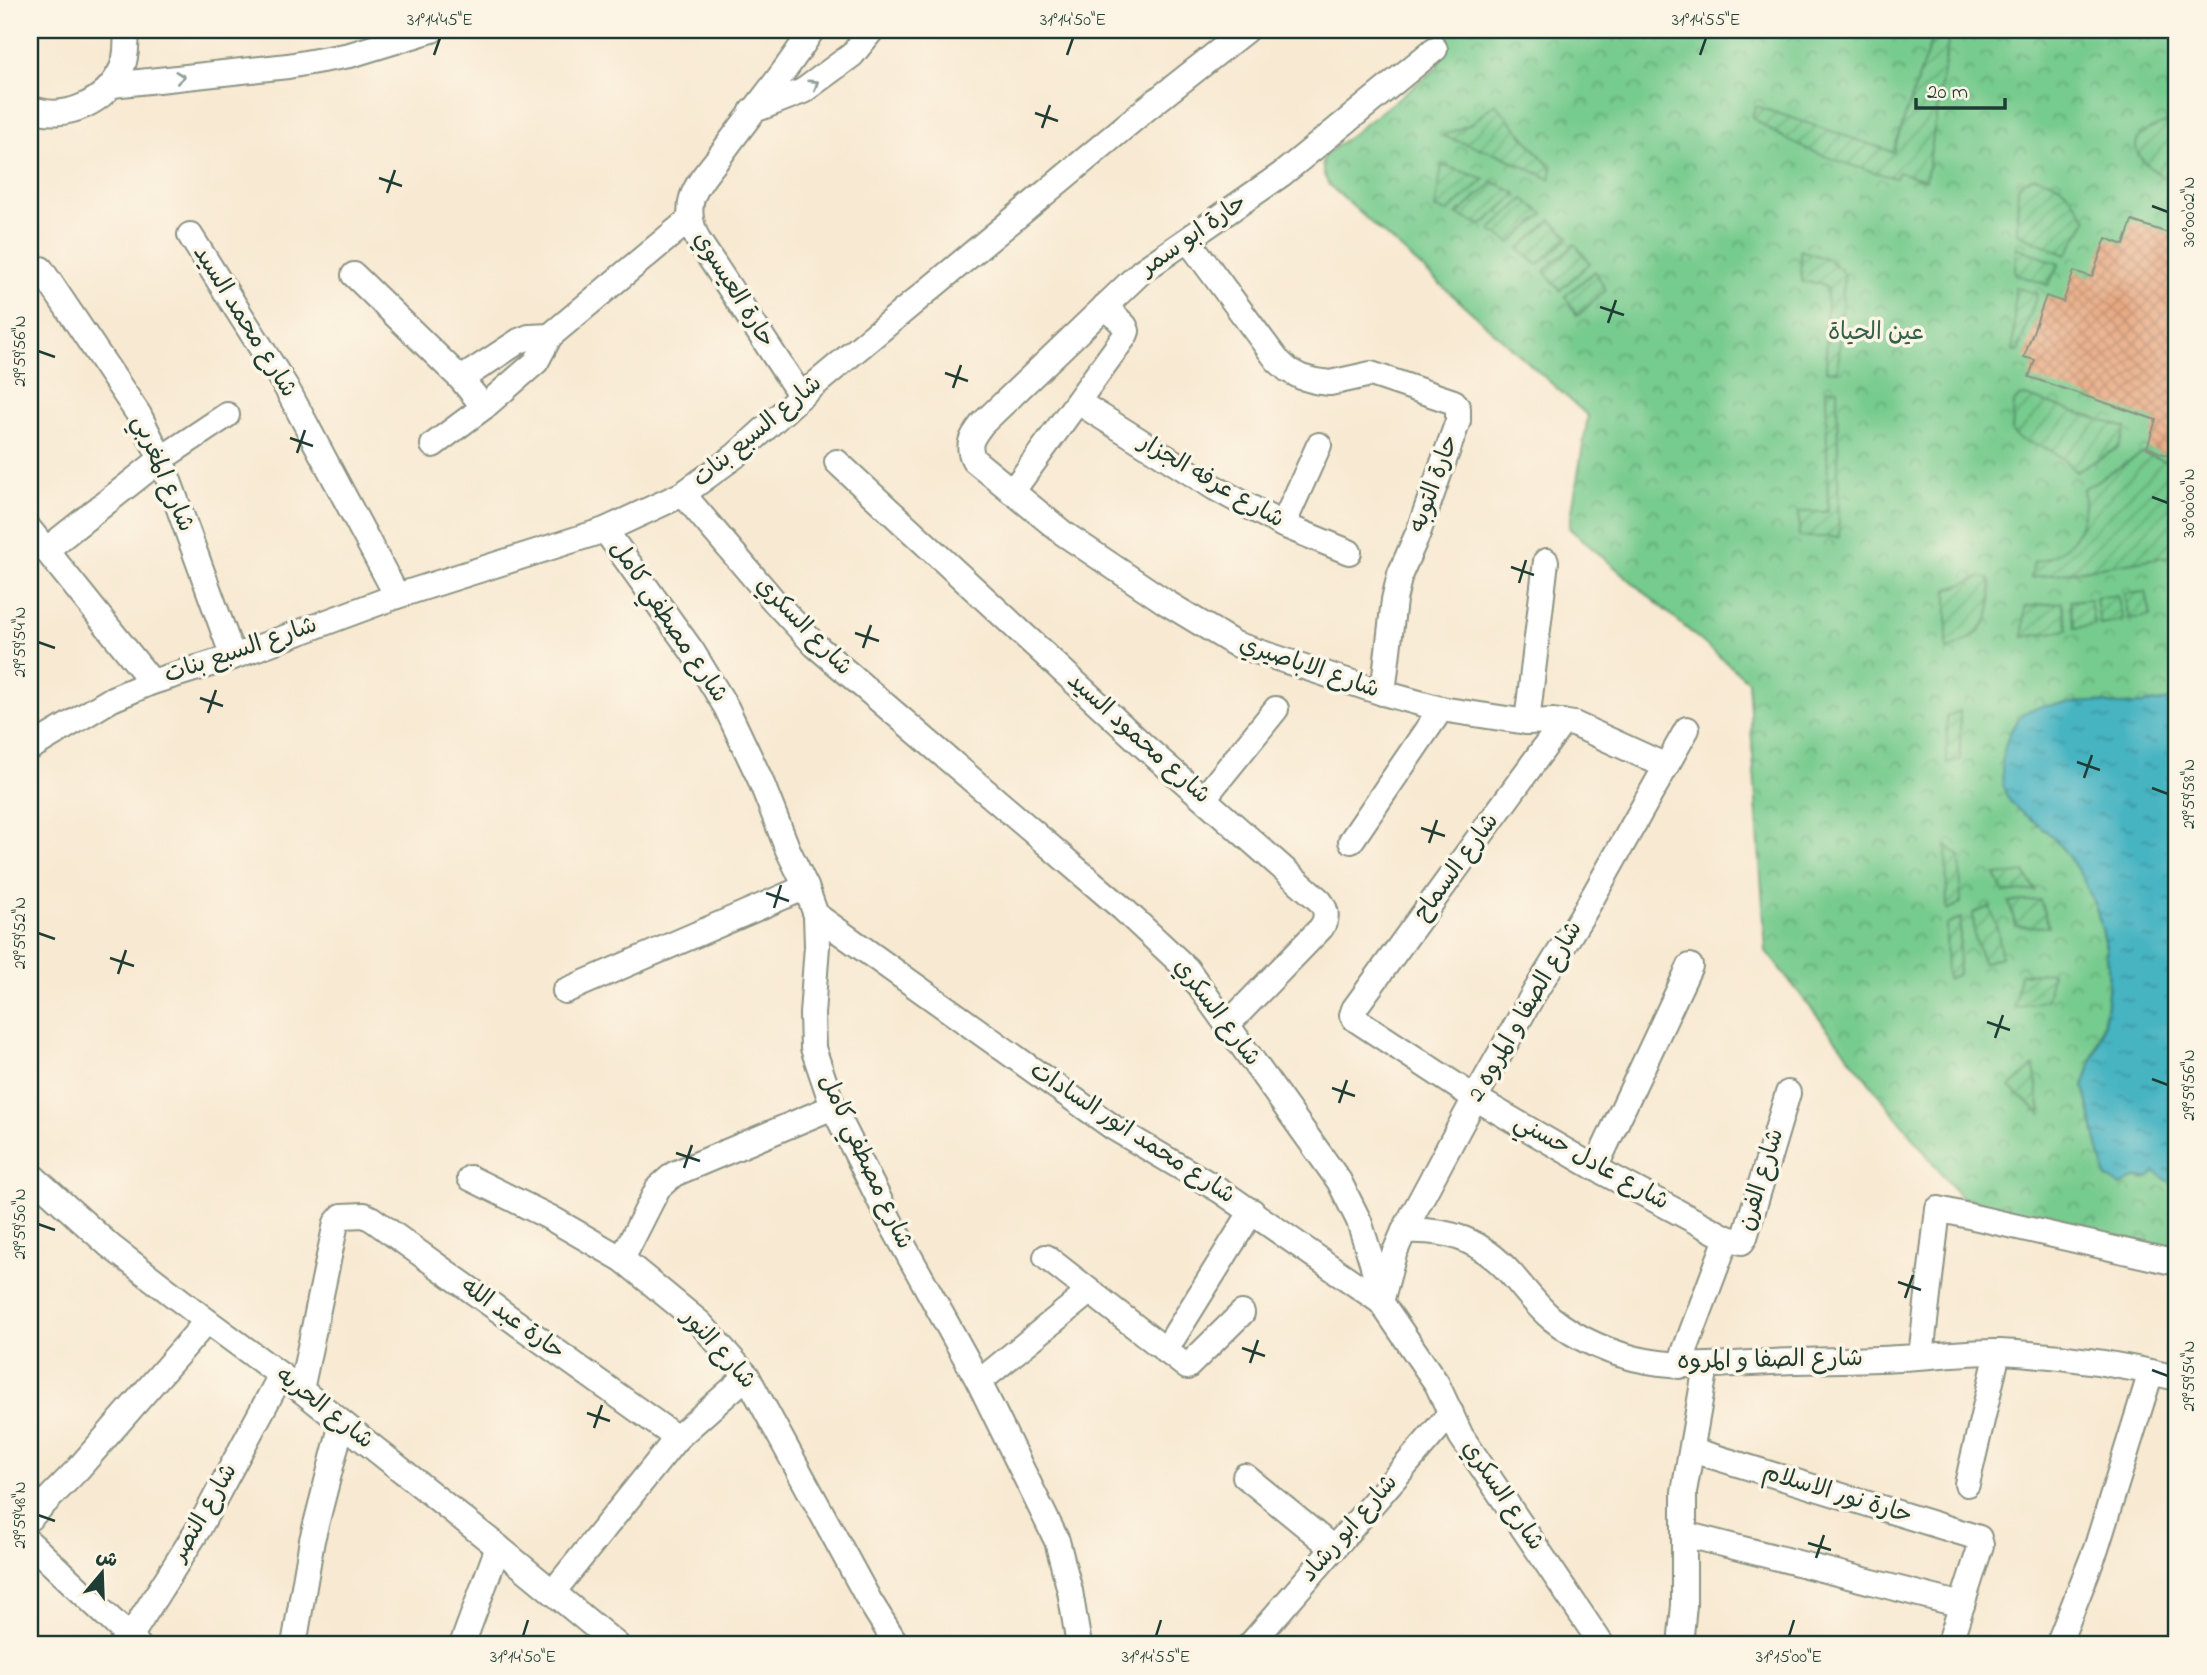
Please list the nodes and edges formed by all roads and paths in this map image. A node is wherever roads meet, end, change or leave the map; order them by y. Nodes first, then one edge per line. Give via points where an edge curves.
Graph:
1 (127, 30) edge
2 (432, 30) edge
3 (812, 30) edge
4 (872, 30) edge
5 (1246, 30) edge
6 (1436, 48) dead end
7 (112, 85) junction
8 (30, 108) edge
9 (752, 111) junction
10 (690, 219) junction
11 (190, 235) dead end
12 (1188, 240) junction
13 (41, 269) dead end
14 (354, 275) dead end
15 (1105, 306) junction
16 (550, 336) junction
17 (461, 379) junction
18 (801, 396) junction
19 (1078, 402) junction
20 (484, 407) junction
21 (227, 415) dead end
22 (969, 443) joint
23 (433, 445) dead end
24 (1319, 445) dead end
25 (160, 459) junction
26 (837, 463) dead end
27 (1012, 492) junction
28 (683, 494) junction
29 (1283, 525) junction
30 (30, 530) edge
31 (605, 530) junction
32 (46, 550) junction
33 (1349, 552) dead end
34 (1546, 561) dead end
35 (397, 596) junction
36 (233, 657) junction
37 (152, 682) junction
38 (1383, 693) junction
39 (1276, 709) dead end
40 (1441, 709) junction
41 (1527, 722) junction
42 (1563, 722) junction
43 (1687, 729) dead end
44 (30, 748) edge
45 (1666, 766) junction
46 (1204, 798) junction
47 (1351, 841) dead end
48 (806, 887) junction
49 (816, 915) junction
50 (1690, 966) dead end
51 (565, 991) dead end
52 (1352, 1015) joint
53 (1227, 1025) junction
54 (1788, 1093) dead end
55 (1475, 1098) junction
56 (833, 1107) junction
57 (1595, 1168) junction
58 (30, 1174) edge
59 (470, 1178) dead end
60 (1252, 1211) junction
61 (1404, 1231) junction
62 (1727, 1238) junction
63 (1046, 1257) dead end
64 (622, 1259) junction
65 (2177, 1263) edge
66 (1089, 1292) junction
67 (1381, 1302) junction
68 (1242, 1313) dead end
69 (207, 1321) junction
70 (1166, 1352) junction
71 (1998, 1352) junction
72 (1921, 1356) junction
73 (1679, 1366) junction
74 (1706, 1366) junction
75 (2151, 1372) junction
76 (281, 1375) junction
77 (747, 1376) junction
78 (2177, 1378) edge
79 (979, 1382) junction
80 (301, 1390) junction
81 (1451, 1412) junction
82 (342, 1423) junction
83 (677, 1438) junction
84 (1692, 1450) junction
85 (1245, 1476) dead end
86 (1967, 1485) dead end
87 (30, 1518) edge
88 (1684, 1534) junction
89 (30, 1543) edge
90 (498, 1547) junction
91 (1333, 1548) junction
92 (553, 1592) junction
93 (1962, 1605) junction
94 (130, 1643) edge
95 (294, 1645) edge
96 (462, 1645) edge
97 (617, 1645) edge
98 (897, 1645) edge
99 (1079, 1645) edge
100 (1250, 1645) edge
101 (1602, 1645) edge
102 (1680, 1645) edge
103 (1949, 1645) edge
104 (2058, 1645) edge

1 - 7 street via 122,67
7 -> 2 street via 288,66 350,55
3 - 9 street, حارة العيسوي
9 -> 4 street via 803,91 852,55
5 - 18 street, شارع السبع بنات
6 - 12 street, حارة ابو سمر via 1282,174
7 - 8 street via 97,100 78,109 57,113
9 - 10 street, حارة العيسوي via 697,187
10 - 16 street
10 - 18 street, حارة العيسوي via 698,240
11 - 35 street, شارع محمد السيد via 286,387
12 - 15 street, حارة ابو سمر via 1142,271
12 - 38 street, حارة التوبه via 1288,370 1330,383 1371,374 1454,402 1458,408 1458,421 1394,600
13 - 25 street, شارع المغربي via 139,415
14 - 17 street
15 - 19 street via 1127,331
15 - 22 street, حارة ابو سمر via 982,424
16 - 17 street via 519,341
16 - 20 street via 537,362
17 - 20 street
18 - 28 street, شارع السبع بنات via 735,456
19 - 27 street
19 - 29 street, شارع عرفه الجزار
20 - 23 street
21 - 25 street
22 - 27 street, شارع الاباصيري via 974,460
24 - 29 street
25 - 32 street
25 - 36 street, شارع المغربي
26 - 46 street, شارع محمود السيد
27 - 38 street, شارع الاباصيري via 1063,533 1235,644
28 - 31 street, شارع السبع بنات
28 - 53 street, شارع السكري via 815,645 1123,909 1186,969
29 - 33 street, شارع عرفه الجزار
30 - 32 street
31 - 35 street, شارع السبع بنات
31 - 48 street, شارع مصطفي كامل via 692,651 726,707
32 - 37 street
34 - 41 street
35 - 36 street, شارع السبع بنات
36 - 37 street, شارع السبع بنات
37 - 44 street, شارع السبع بنات via 112,699
38 - 40 street, شارع الاباصيري
39 - 46 street
40 - 41 street, شارع الاباصيري
40 - 47 street
41 - 42 street, شارع الاباصيري
42 - 45 street, شارع الاباصيري
42 - 52 street, شارع السماح
43 - 45 street, شارع الصفا و المروه 2
45 - 55 street, شارع الصفا و المروه 2
46 - 53 street, شارع محمود السيد via 1326,909 1321,928
48 - 49 street, شارع مصطفي كامل
48 - 51 street
49 - 56 street, شارع مصطفي كامل via 813,1048
49 - 60 street, شارع محمد انور السادات via 1114,1128
50 - 57 street
52 - 55 street, شارع عادل حسني
53 - 67 street, شارع السكري via 1339,1181 1359,1221
54 - 62 street, شارع الفرن via 1745,1237 1742,1242
55 - 57 street, شارع عادل حسني
55 - 61 street, شارع الصفا و المروه 2
56 - 64 street via 674,1174 658,1188
56 - 79 street, شارع مصطفي كامل
57 - 62 street, شارع عادل حسني
58 - 69 street, شارع الحريه via 110,1246
59 - 64 street, شارع النور
60 - 67 street, شارع محمد انور السادات
60 - 70 street
61 - 67 street, شارع الصفا و المروه 2
61 - 73 street, شارع الصفا و المروه via 1429,1230 1475,1243 1551,1318 1580,1337 1634,1358
62 - 73 street, شارع الفرن
63 - 66 street
64 - 77 street, شارع النور via 700,1323
65 - 72 street via 1938,1209
66 - 70 street
66 - 79 street
67 - 81 street, شارع السكري
68 - 70 street via 1187,1367
69 - 76 street, شارع الحريه
69 - 87 street
71 - 72 street, شارع الصفا و المروه
71 - 75 street, شارع الصفا و المروه
71 - 86 street
72 - 74 street, شارع الصفا و المروه
73 - 74 street, شارع الصفا و المروه
74 - 84 street
75 - 78 street, شارع الصفا و المروه
75 - 104 street via 2096,1549
76 - 80 street, شارع الحريه
76 - 94 street, شارع النصر via 199,1528
77 - 83 street
77 - 98 street, شارع النور
79 - 99 street, شارع مصطفي كامل via 1056,1541
80 - 82 street, شارع الحريه
80 - 83 street, حارة عبد الله via 336,1223 342,1216 363,1215
81 - 91 street, شارع ابو رشاد
81 - 101 street, شارع السكري via 1461,1436
82 - 90 street, شارع الحريه
82 - 95 street via 312,1541
83 - 92 street
84 - 88 street via 1684,1492
84 - 93 street, حارة نور الاسلام via 1979,1538
85 - 91 street
88 - 93 street
88 - 102 street
89 - 94 street
90 - 92 street, شارع الحريه
90 - 96 street
91 - 100 street, شارع ابو رشاد
92 - 97 street, شارع الحريه
93 - 103 street

